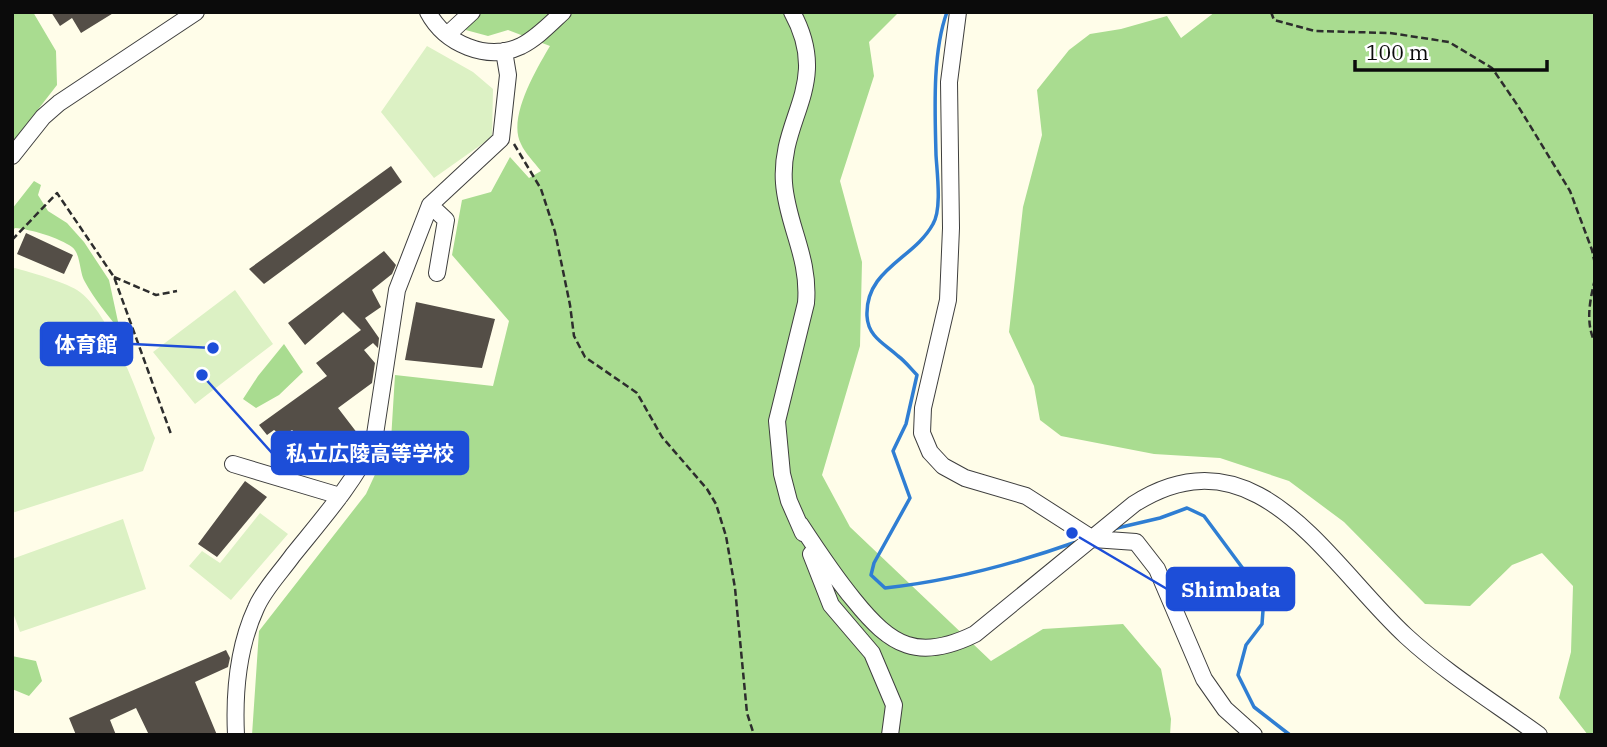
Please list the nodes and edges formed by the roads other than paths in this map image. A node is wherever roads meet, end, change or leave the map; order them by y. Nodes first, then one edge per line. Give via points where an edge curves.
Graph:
1 (195, 12) edge
2 (428, 12) edge
3 (472, 12) edge
4 (563, 12) edge
5 (792, 12) edge
6 (958, 12) edge
7 (447, 35) junction
8 (504, 51) junction
9 (12, 156) edge
10 (435, 200) junction
11 (437, 273) dead end
12 (233, 464) dead end
13 (340, 496) junction
14 (800, 524) junction
15 (1093, 539) junction
16 (236, 735) edge
17 (890, 735) edge
18 (1254, 735) edge
19 (1539, 735) edge

1 - 9 street via 59,103
2 - 7 street
3 - 7 street
4 - 8 street via 539,34
5 - 14 street via 803,31 807,75 786,152 784,183 808,286 777,421 782,474
6 - 15 street via 949,82 948,300 925,398 922,433 943,466 965,478 1026,496
7 - 8 street via 483,52
8 - 10 street via 508,75 501,139
10 - 11 street via 446,220
10 - 13 street via 397,290 374,441
12 - 13 street
13 - 16 street via 256,607 240,657
14 - 15 street via 875,626 909,646 931,649 975,634
14 - 17 street via 831,606 872,653 894,705
15 - 18 street via 1136,542 1157,569 1204,679 1225,709
15 - 19 street via 1134,504 1178,483 1205,480 1257,493 1305,530 1408,638

